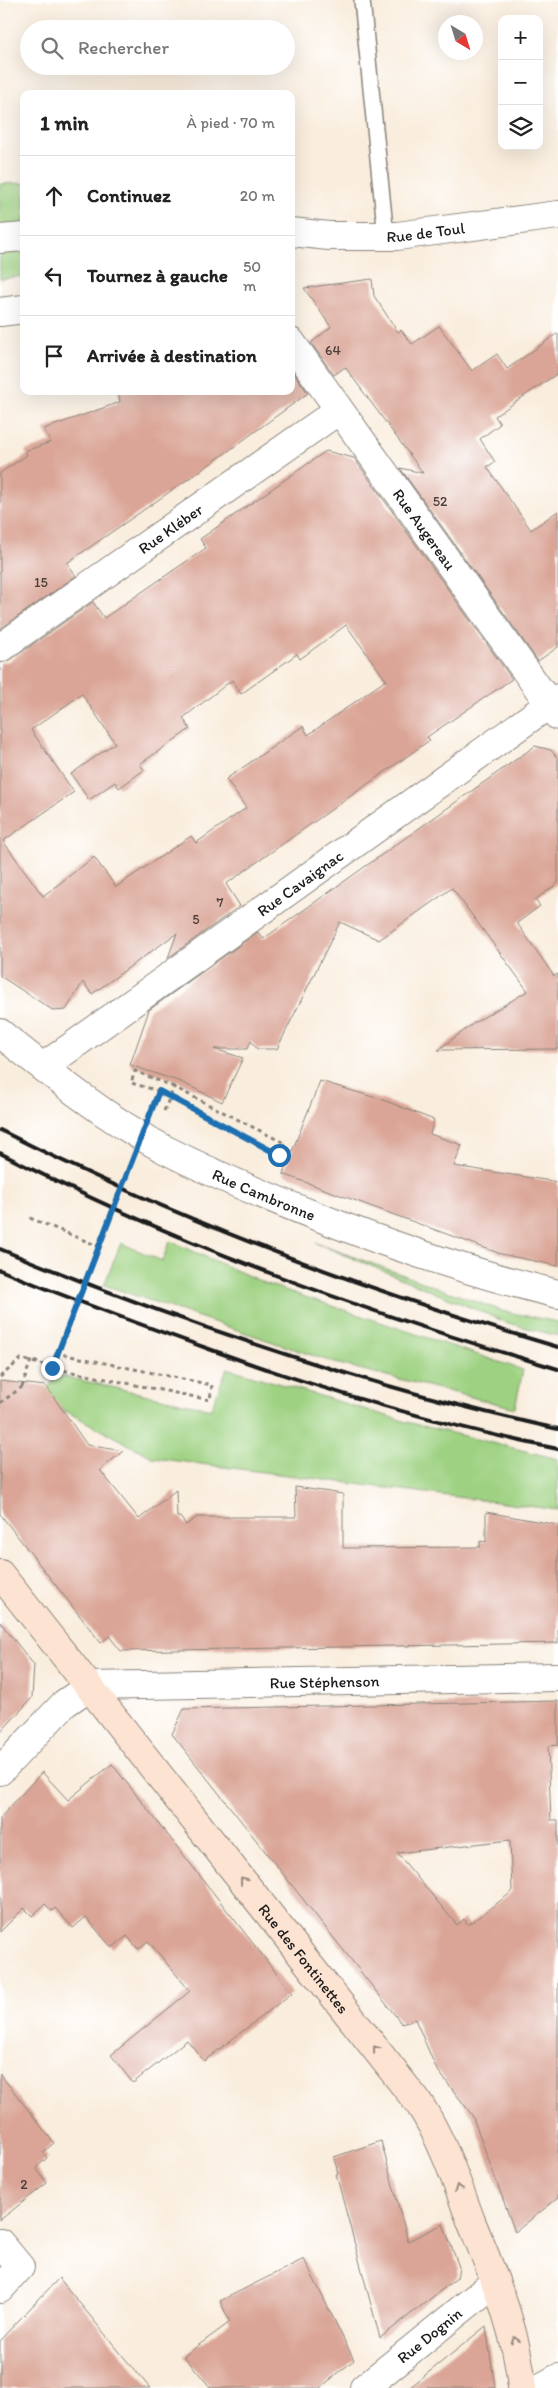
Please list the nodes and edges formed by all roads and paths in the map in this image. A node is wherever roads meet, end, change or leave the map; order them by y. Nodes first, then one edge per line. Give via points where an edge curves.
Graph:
1 (362, 0) edge
2 (558, 214) edge
3 (295, 232) edge
4 (386, 236) junction
5 (20, 237) edge
6 (0, 239) edge
7 (20, 310) edge
8 (0, 312) edge
9 (295, 348) edge
10 (339, 410) junction
11 (0, 648) edge
12 (555, 706) edge
13 (0, 1032) edge
14 (43, 1068) junction
15 (174, 1087) junction
16 (159, 1091) junction
17 (152, 1141) junction
18 (30, 1218) dead end
19 (98, 1246) junction
20 (558, 1294) edge
21 (56, 1353) junction
22 (0, 1377) edge
23 (0, 1403) edge
24 (0, 1574) edge
25 (558, 1677) edge
26 (90, 1686) junction
27 (0, 1771) edge
28 (0, 2243) edge
29 (495, 2282) junction
30 (0, 2289) edge
31 (558, 2378) edge
32 (364, 2388) edge
33 (522, 2388) edge
34 (540, 2388) edge

1 - 4 lane
2 - 4 street, Rue de Toul via 472,228
3 - 4 street, Rue de Toul
5 - 6 street
7 - 8 street
9 - 10 street, Rue Augereau
10 - 11 street, Rue Kléber
10 - 12 street, Rue Augereau
12 - 14 street, Rue Cavaignac
13 - 14 street, Rue Cambronne
14 - 17 street, Rue Cambronne
15 - 16 path via 136,1070 131,1083
15 - 16 path, bridge via 284,1144 279,1155
15 - 17 path
16 - 19 path, bridge
17 - 20 street, Rue Cambronne via 253,1190 367,1236 477,1273
18 - 19 path
19 - 21 path, bridge
21 - 22 path via 212,1386 210,1400 21,1359
21 - 23 path, bridge via 52,1368 31,1360 22,1387
24 - 26 main road, Rue des Fontinettes
25 - 26 street, Rue Stéphenson
26 - 27 street via 64,1703
29 -> 26 main road, Rue des Fontinettes via 442,2147 420,2105
28 - 30 street via 20,2267
29 - 32 street, Rue Dognin
33 -> 29 main road, Rue des Fontinettes via 516,2343
31 - 34 street

